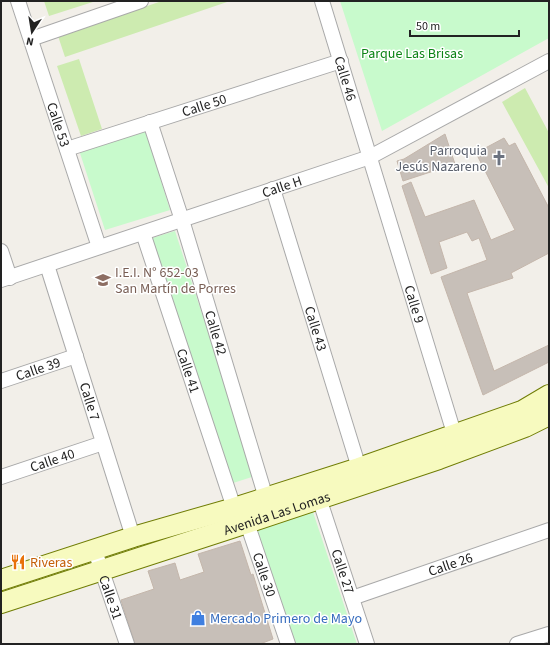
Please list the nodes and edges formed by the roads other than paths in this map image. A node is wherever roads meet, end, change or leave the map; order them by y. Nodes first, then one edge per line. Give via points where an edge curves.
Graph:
1 (18, 1) edge
2 (141, 1) edge
3 (322, 1) edge
4 (31, 39) junction
5 (549, 61) edge
6 (341, 62) junction
7 (150, 122) junction
8 (67, 149) junction
9 (370, 156) junction
10 (273, 189) junction
11 (182, 220) junction
12 (143, 233) junction
13 (100, 247) junction
14 (1, 251) edge
15 (47, 265) junction
16 (5, 279) edge
17 (76, 356) junction
18 (1, 381) edge
19 (549, 395) edge
20 (549, 414) edge
21 (103, 443) junction
22 (457, 443) junction
23 (359, 468) junction
24 (1, 477) edge
25 (266, 498) junction
26 (318, 498) junction
27 (234, 508) junction
28 (247, 524) junction
29 (549, 530) edge
30 (133, 537) junction
31 (95, 551) junction
32 (102, 570) junction
33 (1, 580) edge
34 (352, 598) junction
35 (1, 603) edge
36 (549, 634) edge
37 (127, 644) edge
38 (288, 644) edge
39 (367, 644) edge
40 (517, 644) edge

1 - 4 street, Calle 53
2 - 4 street
3 - 6 street, Calle 46
4 - 8 street, Calle 53
5 - 9 street, Calle H
6 - 7 street, Calle 50
6 - 9 street, Calle 46
7 - 8 street, Calle 50
7 - 11 street, Calle 42
8 - 13 street, Calle 53
9 - 10 street, Calle H
9 - 22 street, Calle 9
10 - 11 street, Calle H
10 - 23 street, Calle 43
11 - 12 street, Calle H
11 - 25 street, Calle 42
12 - 13 street, Calle H
12 - 27 street, Calle 41
13 - 15 street, Calle H
14 - 16 street
15 - 16 street, Calle H
15 - 17 street, Calle 7
17 - 18 street, Calle 39
17 - 21 street, Calle 7
19 - 22 street, Avenida Las Lomas
20 - 22 street, Avenida Las Lomas via 525,427
21 - 24 street, Calle 40
21 - 30 street, Calle 7
22 - 23 street, Avenida Las Lomas
22 - 26 street, Avenida Las Lomas
23 - 25 street, Avenida Las Lomas
25 - 27 street, Avenida Las Lomas
26 - 28 street, Avenida Las Lomas
26 - 34 street, Calle 27
27 - 28 street, Calle 30
27 - 30 street, Avenida Las Lomas
28 - 32 street, Avenida Las Lomas
28 - 38 street, Calle 30
29 - 34 street, Calle 26
30 - 31 street, Avenida Las Lomas
31 - 32 street, Calle 31
31 - 33 street, Avenida Las Lomas
32 - 35 street, Avenida Las Lomas
32 - 37 street, Calle 31
34 - 39 street, Calle 27
36 - 40 street

